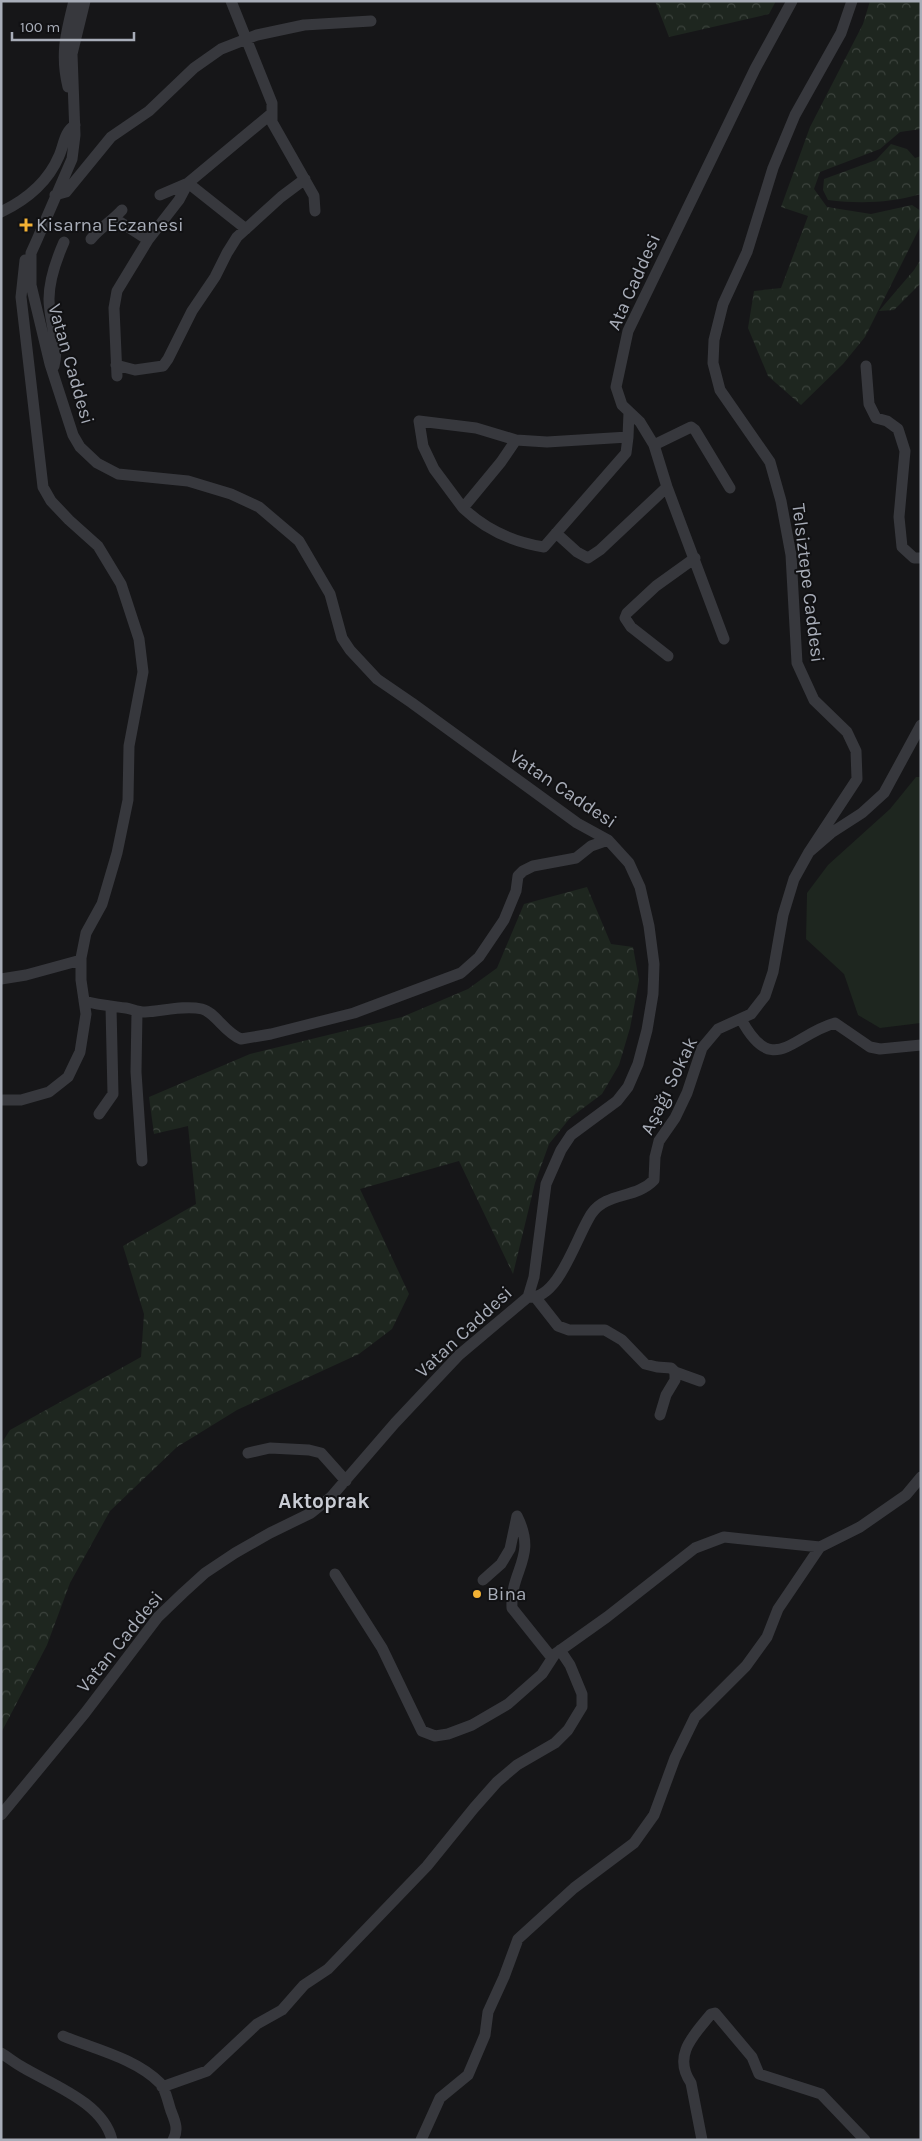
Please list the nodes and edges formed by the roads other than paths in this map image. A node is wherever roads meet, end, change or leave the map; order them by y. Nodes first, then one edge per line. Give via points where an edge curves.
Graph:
1 (74, 1) edge
2 (85, 1) edge
3 (230, 1) edge
4 (792, 1) edge
5 (852, 1) edge
6 (370, 21) dead end
7 (245, 40) junction
8 (73, 97) junction
9 (271, 114) junction
10 (75, 126) junction
11 (305, 179) junction
12 (188, 183) junction
13 (55, 195) junction
14 (160, 195) dead end
15 (315, 211) dead end
16 (1, 212) edge
17 (246, 229) junction
18 (91, 239) dead end
19 (148, 240) junction
20 (36, 242) junction
21 (64, 242) dead end
22 (866, 366) dead end
23 (52, 370) junction
24 (630, 412) junction
25 (628, 437) junction
26 (516, 440) junction
27 (654, 445) junction
28 (667, 487) junction
29 (730, 488) dead end
30 (463, 508) junction
31 (556, 533) junction
32 (695, 558) junction
33 (921, 558) edge
34 (724, 639) dead end
35 (668, 656) dead end
36 (921, 725) edge
37 (608, 840) junction
38 (809, 852) junction
39 (81, 960) junction
40 (1, 979) edge
41 (84, 1001) junction
42 (111, 1007) junction
43 (137, 1011) junction
44 (741, 1019) junction
45 (921, 1044) edge
46 (1, 1100) edge
47 (99, 1114) dead end
48 (142, 1161) dead end
49 (532, 1298) junction
50 (675, 1372) junction
51 (700, 1381) dead end
52 (660, 1415) dead end
53 (248, 1453) dead end
54 (921, 1477) edge
55 (346, 1481) junction
56 (820, 1547) junction
57 (335, 1574) dead end
58 (484, 1580) dead end
59 (556, 1654) junction
60 (1, 1815) edge
61 (64, 2036) dead end
62 (1, 2052) edge
63 (162, 2088) junction
64 (112, 2140) edge
65 (173, 2140) edge
66 (421, 2140) edge
67 (702, 2140) edge
68 (865, 2140) edge

1 - 8 street, Vatan Caddesi via 63,58 68,88
2 - 8 street, Vatan Caddesi via 72,54
3 - 7 street
4 - 24 street, Ata Caddesi via 628,331 616,387 622,405
5 - 38 street, Telsiztepe Caddesi via 842,33 795,115 773,168 747,252 723,304 714,340 713,363 720,390 770,462 781,501 791,555 797,663 814,700 847,732 856,751 857,779
6 - 7 street via 304,25
7 - 9 street via 272,103
7 - 13 street via 221,48 194,68 164,98 111,138 66,192
8 - 10 street, Vatan Caddesi
9 - 11 street via 272,122
9 - 12 street
10 - 13 street, Vatan Caddesi via 72,159
10 - 16 street via 69,130 48,177 15,206
11 - 15 street via 314,196
11 - 17 street
12 - 14 street
12 - 17 street
12 - 19 street
13 - 20 street, Vatan Caddesi
17 - 19 street via 227,253 163,366 116,371 114,298
18 - 19 street via 118,214
20 - 23 street, Vatan Caddesi via 31,254 30,285
20 - 39 street via 25,258 21,297 43,488 69,520 98,546 122,584 138,639 143,672 129,746 128,800 117,853 102,904 86,933
21 - 23 street via 49,298 56,358
22 - 33 street via 870,404 876,418 887,421 898,430 905,451 899,517 902,547 914,558
23 - 37 street, Vatan Caddesi via 73,435 80,448 97,463 118,474 188,481 231,494 259,507 299,541 330,594 342,638 377,679 577,823
24 - 25 street
24 - 27 street, Ata Caddesi
25 - 26 street via 547,442
25 - 31 street via 626,453
26 - 30 street
26 - 30 street via 476,428 419,421 423,446 434,469
27 - 28 street, Ata Caddesi
27 - 29 street via 691,427
28 - 31 street via 588,558
28 - 32 street, Ata Caddesi
30 - 31 street via 475,520 497,533 528,545 544,547
32 - 34 street, Ata Caddesi
32 - 35 street via 656,586 625,618
36 - 38 street, Aşağı Sokak via 884,793
37 - 43 street via 591,846 576,858 532,866 522,871 504,920 479,957 461,973 415,992 354,1013 241,1039 203,1009
37 - 49 street, Vatan Caddesi via 629,863 640,887 654,964 653,994 638,1064 628,1086 617,1101 571,1135 553,1165 546,1184
38 - 44 street, Aşağı Sokak via 788,897 765,996 751,1014
39 - 40 street
39 - 41 street
41 - 42 street
41 - 46 street via 86,1014 80,1052 68,1077 49,1092 21,1100
42 - 43 street
42 - 47 street via 113,1094
43 - 48 street via 136,1072
44 - 45 street via 751,1037 767,1048 787,1048 835,1023 870,1047 880,1049
44 - 49 street, Aşağı Sokak via 718,1029 702,1048 688,1093 659,1141 654,1180 646,1188 605,1201 592,1214 566,1264 545,1292
49 - 50 street via 558,1326 569,1330 605,1330 622,1340 645,1364 671,1368
49 - 55 street, Vatan Caddesi via 459,1355
50 - 51 street
50 - 52 street via 675,1380
53 - 55 street via 270,1448 321,1453
54 - 56 street via 906,1495 860,1528
55 - 60 street, Vatan Caddesi via 311,1513 270,1533 204,1573 158,1617
56 - 59 street via 724,1537 695,1548
56 - 66 street via 778,1609 767,1637 746,1666 695,1717 674,1758 654,1815 634,1843 574,1888 518,1939 488,2012 485,2035 468,2075 440,2098
57 - 59 street via 382,1648 422,1731 435,1736 472,1725 508,1704 542,1674
58 - 59 street via 501,1564 510,1549 516,1516 526,1547 522,1566 513,1584 512,1608
59 - 63 street via 570,1665 582,1694 582,1707 568,1730 555,1743 517,1765 497,1782 427,1866 328,1969 304,1985 282,2010 257,2024 207,2072
61 - 63 street via 104,2050 144,2071
62 - 64 street via 22,2068 84,2103 98,2116
63 - 65 street via 176,2124
67 - 68 street via 683,2055 689,2042 715,2013 752,2057 759,2074 821,2094

